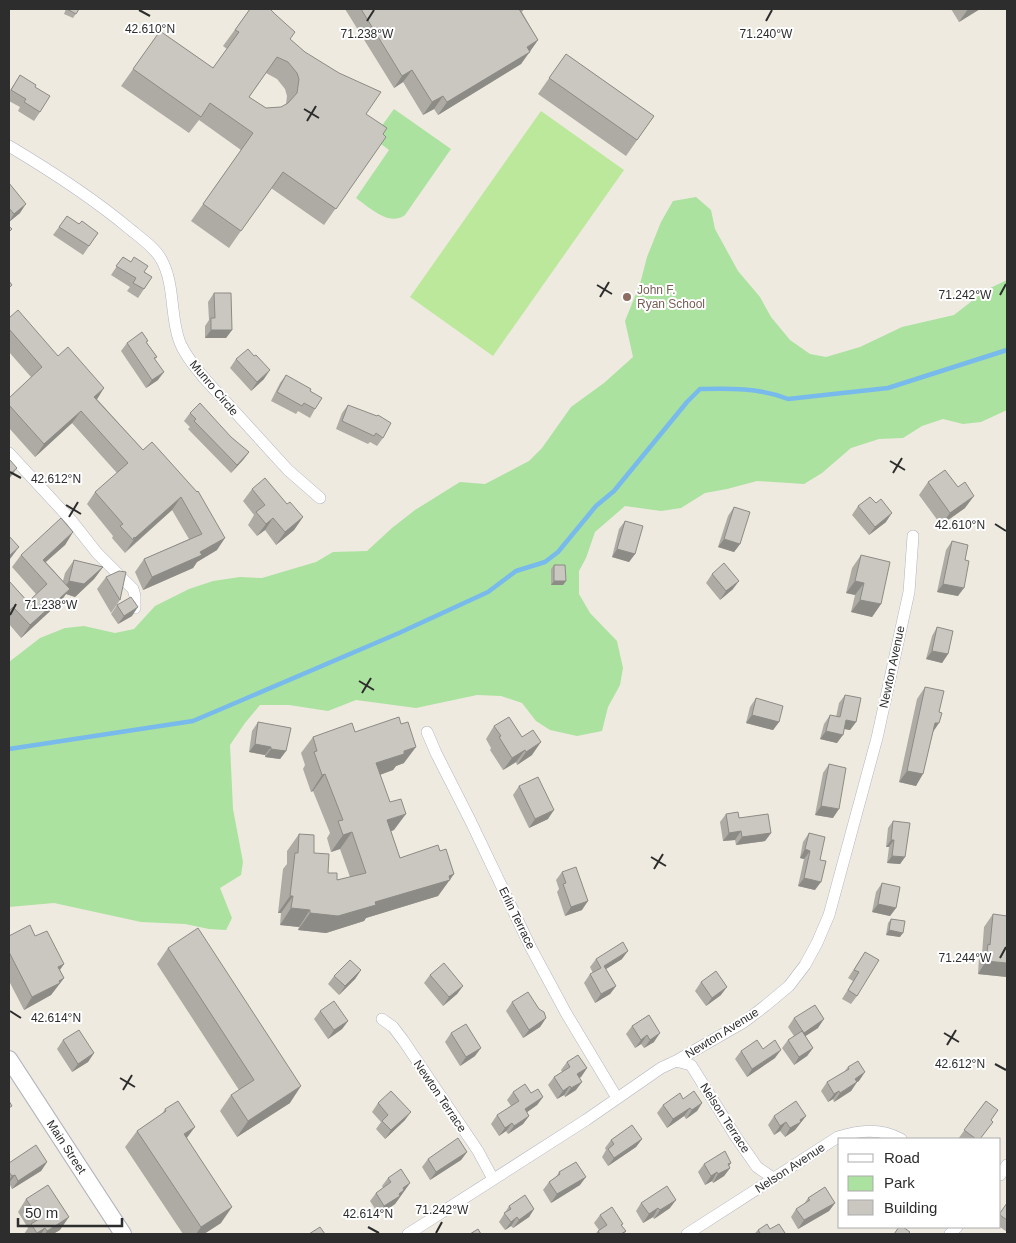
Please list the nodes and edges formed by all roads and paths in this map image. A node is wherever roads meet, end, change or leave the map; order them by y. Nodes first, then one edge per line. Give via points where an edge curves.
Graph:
1 (9, 146) edge
2 (9, 453) edge
3 (320, 498) dead end
4 (912, 536) dead end
5 (135, 608) edge
6 (428, 732) dead end
7 (382, 1019) dead end
8 (9, 1059) edge
9 (676, 1061) junction
10 (617, 1098) junction
11 (899, 1138) edge
12 (773, 1178) junction
13 (493, 1179) junction
14 (123, 1234) edge
15 (408, 1234) edge
16 (688, 1234) edge

1 - 3 street, Munro Circle via 113,215 161,258 169,283 179,342 189,358 277,459
2 - 5 street via 97,553 133,588
4 - 9 street, Newton Avenue via 909,592 877,738 829,915 817,943 789,986 744,1022
6 - 10 street, Erlin Terrace via 531,948
7 - 13 street, Newton Terrace via 393,1026 403,1040 478,1151
8 - 14 main road, Main Street
9 - 10 street, Newton Avenue
9 - 12 street, Nelson Terrace via 691,1065 757,1167
10 - 13 street, Newton Avenue
11 - 12 street, Nelson Avenue via 881,1131 838,1137
12 - 16 street, Nelson Avenue
13 - 15 street, Newton Avenue

